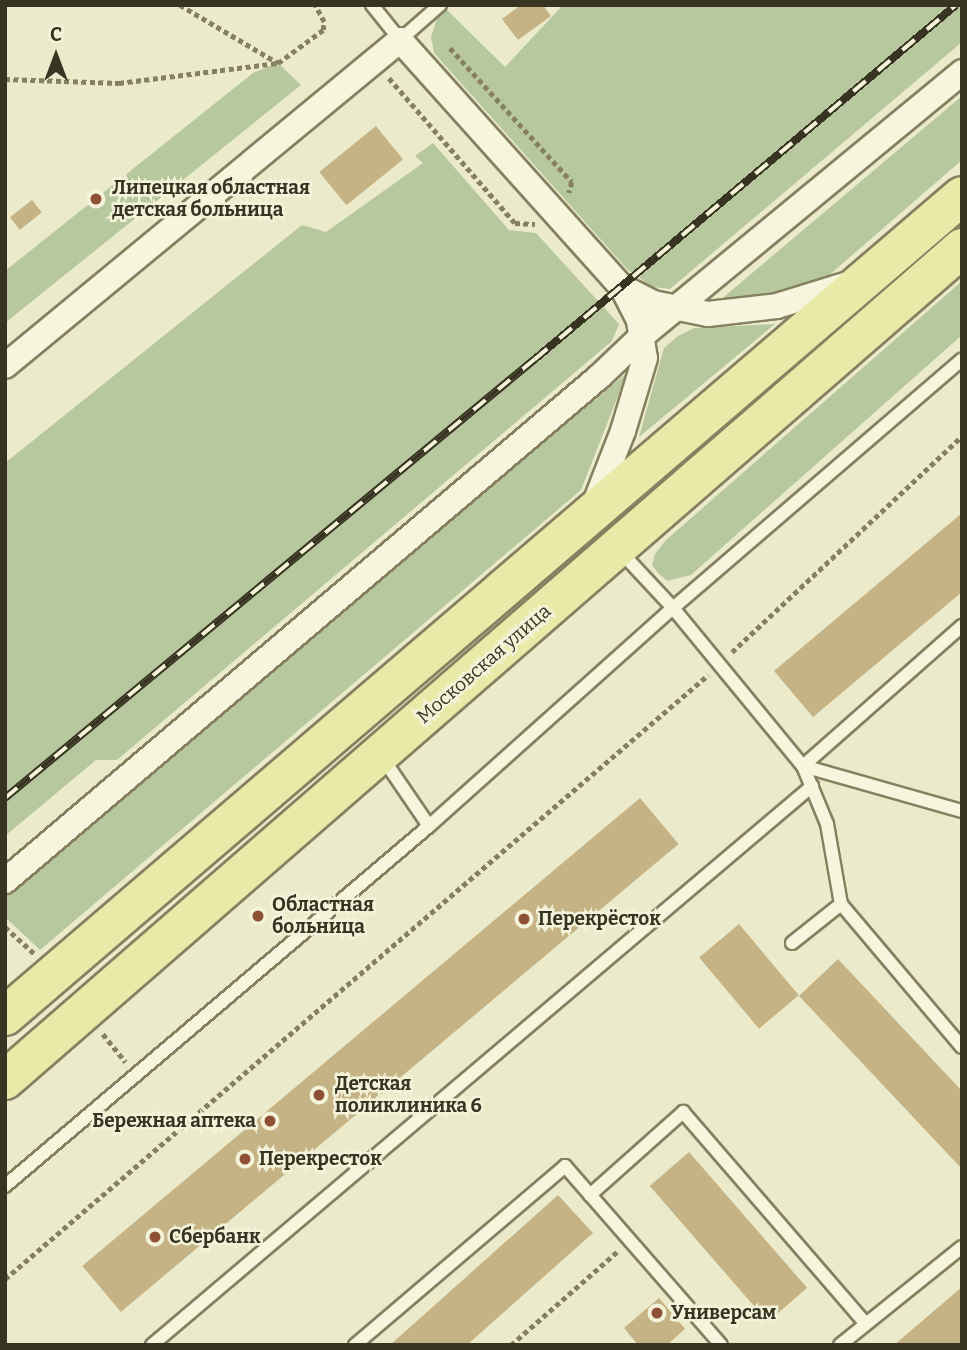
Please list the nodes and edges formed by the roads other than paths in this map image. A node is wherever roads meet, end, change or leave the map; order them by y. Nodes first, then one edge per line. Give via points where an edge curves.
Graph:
1 (372, 5) edge
2 (440, 5) edge
3 (400, 40) junction
4 (962, 72) edge
5 (962, 196) edge
6 (962, 248) edge
7 (868, 278) junction
8 (622, 287) junction
9 (677, 310) junction
10 (642, 336) junction
11 (962, 359) edge
12 (5, 366) edge
13 (589, 518) junction
14 (617, 547) junction
15 (673, 608) junction
16 (962, 626) edge
17 (380, 755) junction
18 (803, 766) junction
19 (812, 786) junction
20 (962, 810) edge
21 (429, 826) junction
22 (5, 881) edge
23 (841, 904) junction
24 (792, 943) dead end
25 (5, 1016) edge
26 (962, 1047) edge
27 (5, 1080) edge
28 (5, 1186) edge
29 (590, 1195) junction
30 (962, 1247) edge
31 (866, 1324) junction
32 (152, 1345) edge
33 (355, 1345) edge
34 (721, 1345) edge
35 (840, 1345) edge

1 - 3 lane
2 - 3 lane
3 - 8 street
3 - 12 street
4 - 9 street
5 - 7 main road
6 - 14 main road, Московская улица
7 - 9 street via 777,306 708,314
7 - 13 main road
8 - 9 street
8 - 10 street
9 - 10 street
10 - 13 street via 645,358
10 - 22 street
11 - 15 lane
13 - 25 main road
14 - 15 lane
14 - 17 main road, Московская улица
15 - 18 lane
15 - 21 lane
16 - 18 lane
17 - 21 lane
17 - 27 main road, Московская улица
18 - 19 lane
18 - 20 lane
19 - 23 lane via 827,824
19 - 32 lane
21 - 28 lane
23 - 24 lane
23 - 26 lane
29 - 31 lane via 683,1112
29 - 33 lane via 565,1166
29 - 34 lane
30 - 31 lane
31 - 35 lane

